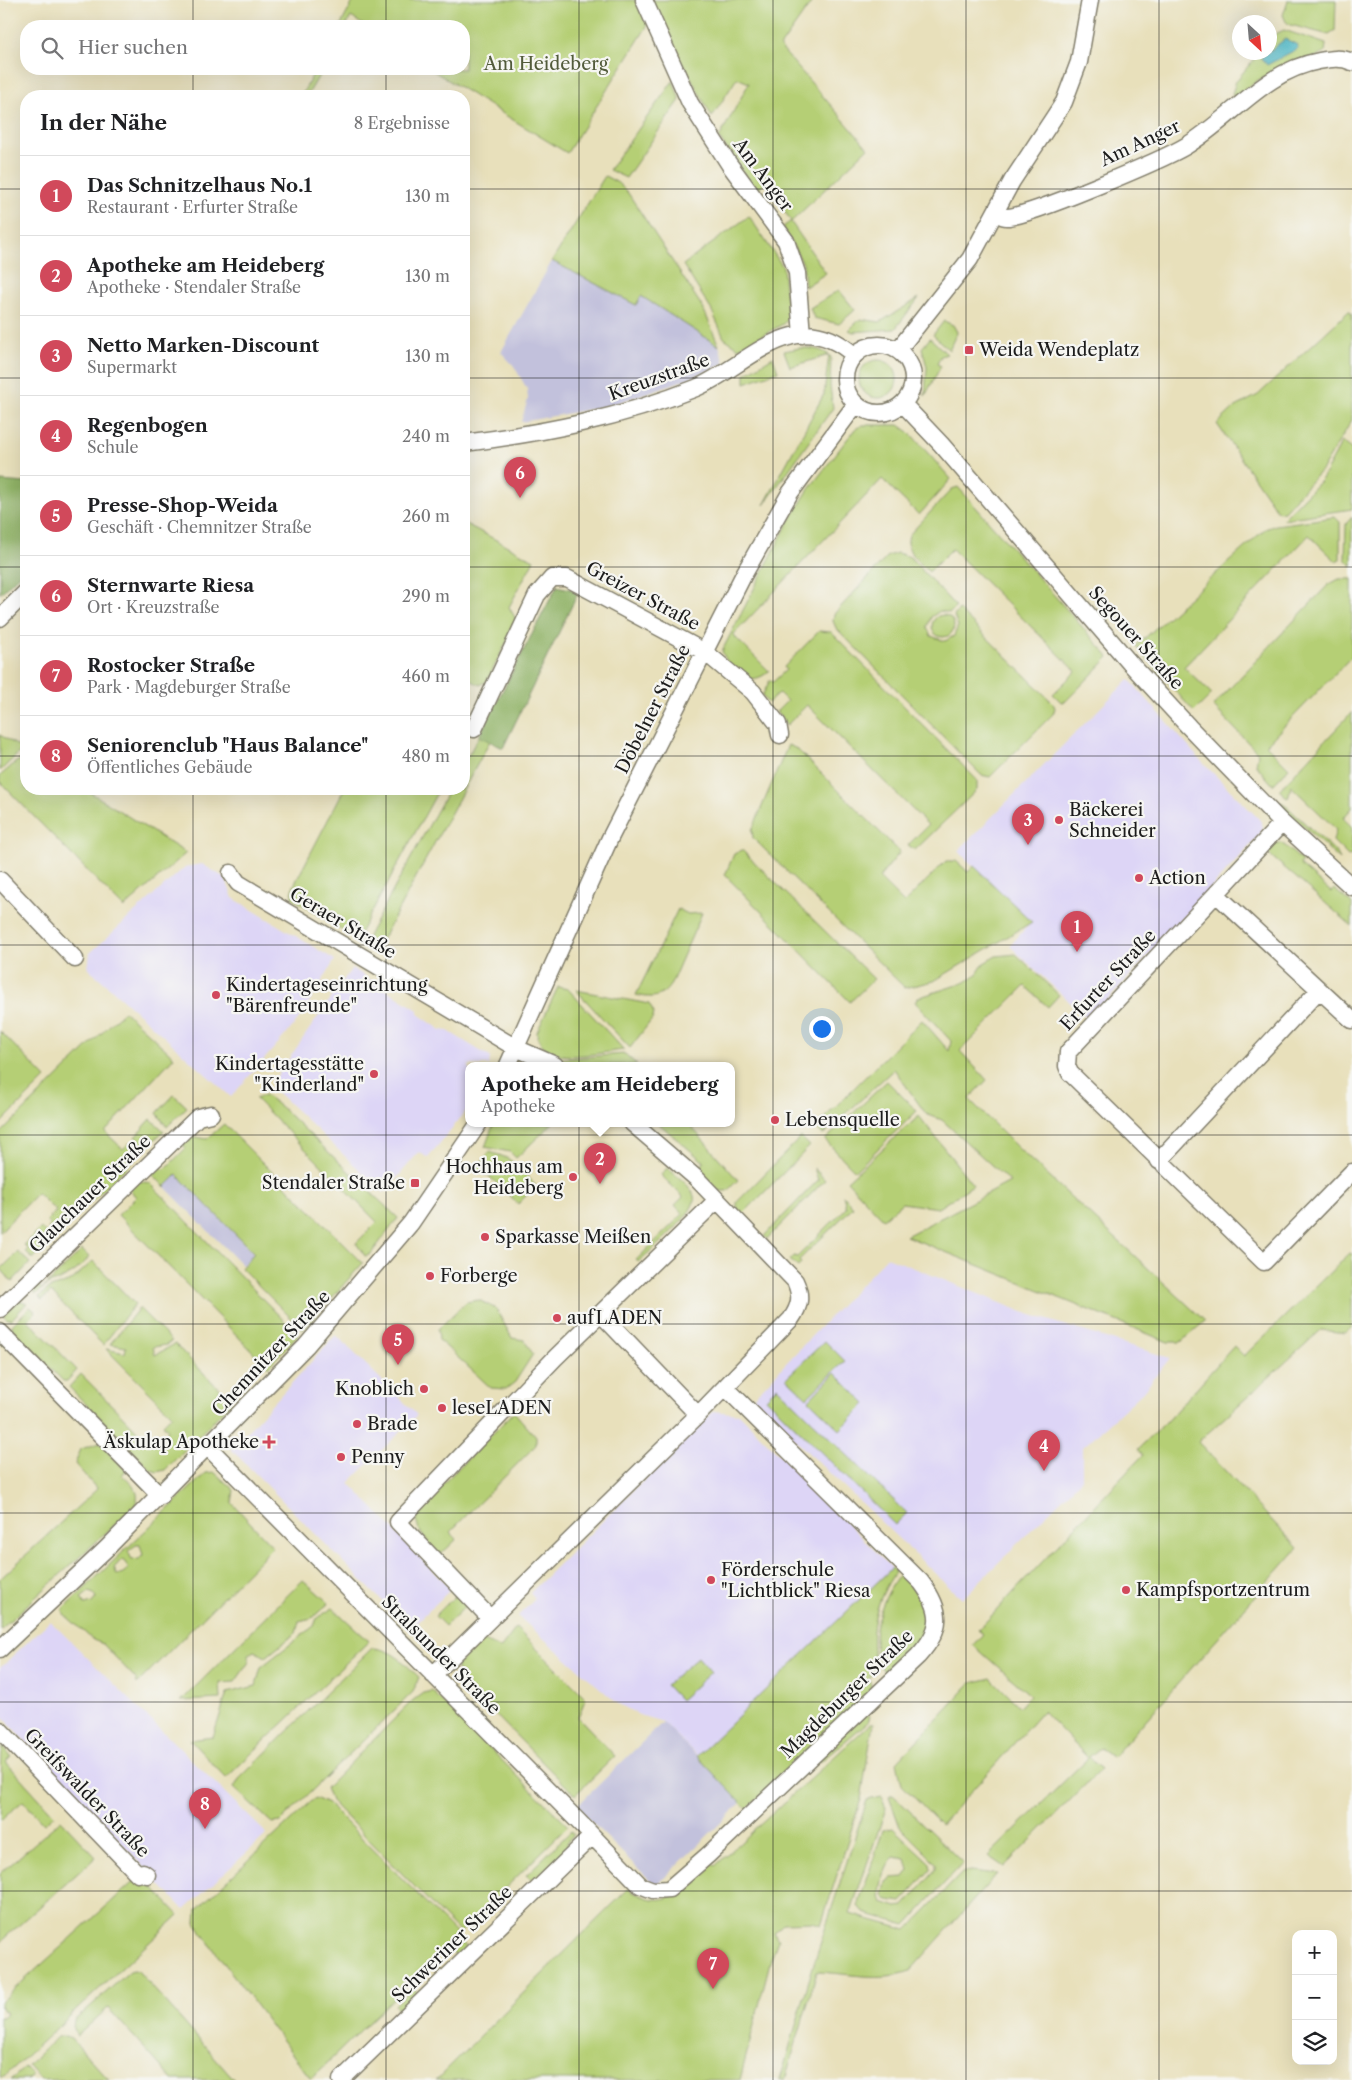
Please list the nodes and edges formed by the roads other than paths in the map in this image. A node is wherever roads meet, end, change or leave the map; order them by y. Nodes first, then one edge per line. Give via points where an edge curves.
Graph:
1 (644, 0) edge
2 (1090, 0) edge
3 (1348, 60) edge
4 (995, 213) junction
5 (802, 335) junction
6 (898, 350) junction
7 (854, 355) junction
8 (856, 404) junction
9 (903, 404) junction
10 (470, 442) edge
11 (20, 598) edge
12 (0, 618) edge
13 (705, 652) junction
14 (474, 729) dead end
15 (780, 735) dead end
16 (1282, 824) junction
17 (231, 873) dead end
18 (0, 880) edge
19 (1352, 887) edge
20 (1216, 894) junction
21 (75, 959) dead end
22 (1319, 990) junction
23 (1352, 1020) edge
24 (516, 1048) junction
25 (509, 1062) edge
26 (548, 1062) edge
27 (210, 1114) dead end
28 (476, 1127) edge
29 (637, 1127) edge
30 (1159, 1161) junction
31 (1352, 1172) edge
32 (720, 1203) junction
33 (0, 1309) edge
34 (601, 1314) junction
35 (0, 1332) edge
36 (725, 1387) junction
37 (698, 1415) junction
38 (209, 1448) junction
39 (160, 1496) junction
40 (490, 1618) junction
41 (0, 1649) edge
42 (433, 1675) junction
43 (0, 1730) edge
44 (592, 1836) junction
45 (147, 1875) dead end
46 (646, 1888) joint
47 (341, 2080) edge

1 - 5 street, Am Anger via 690,103 729,164 786,241 797,273
2 - 4 street via 1079,62 1064,102
3 - 4 street, Am Anger via 1301,64 1267,81 1186,146 1160,158 1042,207 1006,217
4 - 6 street via 980,244
5 - 7 street, Kreuzstraße via 820,334
5 - 10 street, Kreuzstraße via 772,343 719,378 634,410 558,429
6 - 7 street via 882,345 868,346
6 - 9 street via 908,360 913,372 913,385
7 - 8 street via 844,375 845,386
8 - 9 street via 869,412 881,413
8 - 13 street, Döbelner Straße via 778,512
9 - 16 street, Segouer Straße via 1130,662
11 - 12 street
13 - 14 street, Greizer Straße via 567,578 552,578 537,595
13 - 15 street, Greizer Straße via 753,692 778,724
13 - 24 street, Döbelner Straße via 610,838
16 - 19 street, Segouer Straße
16 - 20 street, Erfurter Straße
17 - 24 street, Geraer Straße via 238,883 274,906
18 - 21 street
20 - 22 street
20 - 30 street, Erfurter Straße via 1068,1052 1070,1073
22 - 23 street
22 - 30 street
24 - 25 street
24 - 26 street
27 - 33 street, Glauchauer Straße via 198,1117
28 - 38 street, Chemnitzer Straße via 411,1223 374,1268 306,1346
29 - 32 street
30 - 31 street, Erfurter Straße via 1264,1262
32 - 34 street
32 - 36 street via 796,1281 800,1291 798,1310 791,1320
34 - 37 street
34 - 40 street via 398,1522
35 - 39 street
36 - 37 street
36 - 46 street, Magdeburger Straße via 921,1582 930,1595 938,1618 936,1630 918,1656 708,1855 670,1889
37 - 40 street
38 - 39 street, Chemnitzer Straße
38 - 42 street, Stralsunder Straße
39 - 41 street, Chemnitzer Straße
40 - 42 street
42 - 44 street, Stralsunder Straße
43 - 45 street, Greifswalder Straße via 138,1874 143,1872
44 - 46 street, Stralsunder Straße via 633,1880
44 - 47 street, Schweriner Straße

